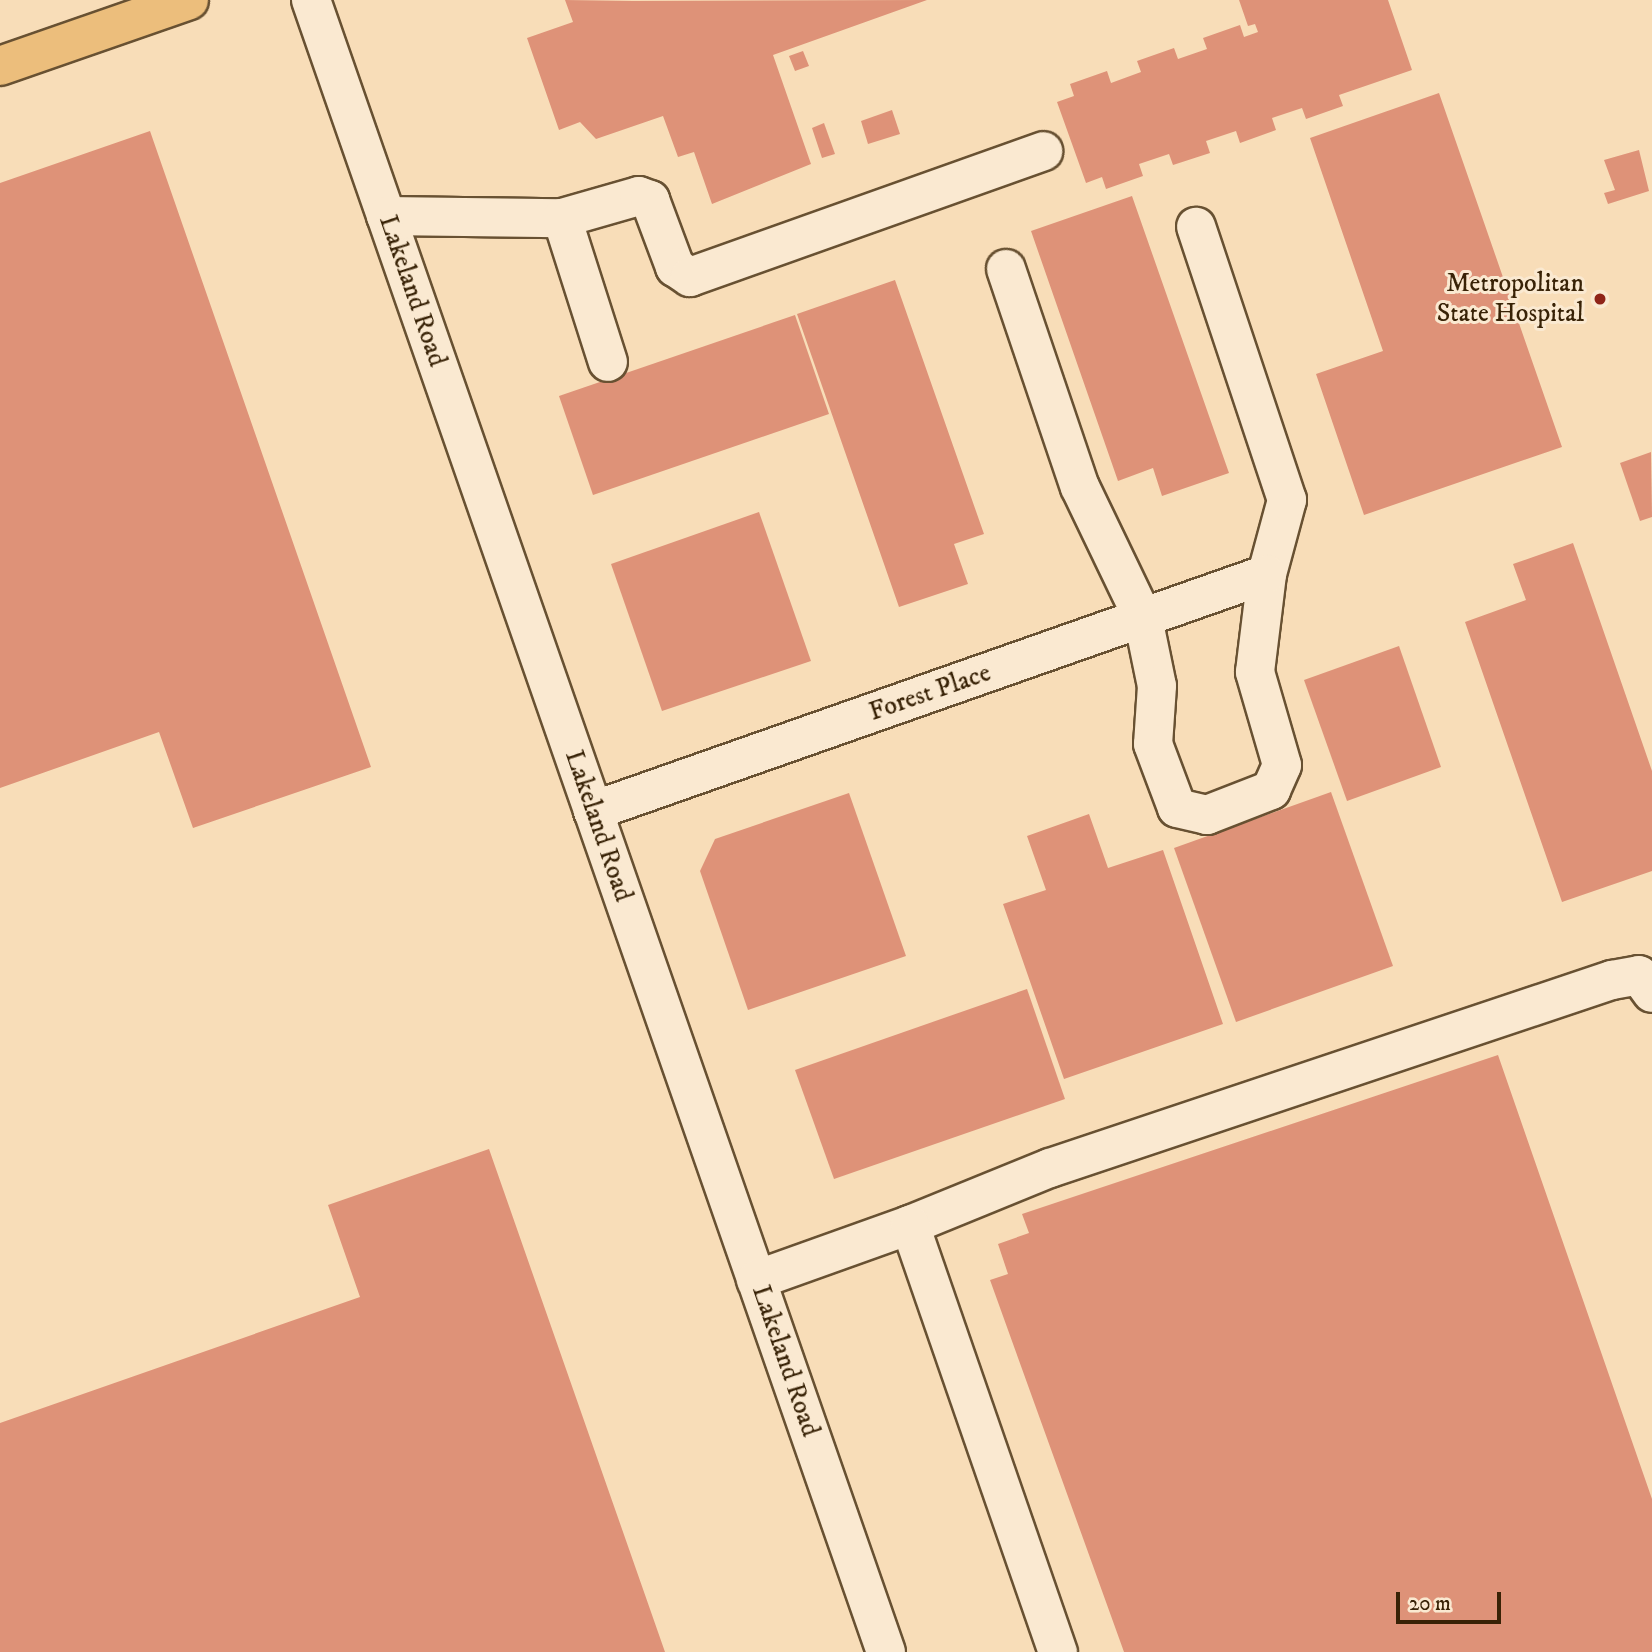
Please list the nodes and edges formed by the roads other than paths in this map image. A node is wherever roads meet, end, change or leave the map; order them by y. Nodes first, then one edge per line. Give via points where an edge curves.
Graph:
1 (188, 0) edge
2 (311, 0) edge
3 (0, 66) edge
4 (1043, 151) dead end
5 (386, 216) junction
6 (562, 218) junction
7 (1196, 226) dead end
8 (1006, 269) dead end
9 (608, 362) dead end
10 (1267, 574) junction
11 (1143, 618) junction
12 (593, 811) junction
13 (1652, 993) edge
14 (910, 1225) junction
15 (756, 1280) junction
16 (886, 1652) edge
17 (1058, 1652) edge

1 - 3 main road
2 - 5 street, Lakeland Road
4 - 6 street via 690,278 675,267 650,200 628,197
5 - 6 street
5 - 12 street, Lakeland Road
6 - 9 street
7 - 10 street via 1287,500
8 - 11 street via 1080,487
10 - 11 street, Forest Place
10 - 11 street via 1255,673 1282,765 1270,790 1207,815 1177,808 1153,744 1157,686
11 - 12 street, Forest Place
12 - 15 street, Lakeland Road
13 - 14 street via 1639,975 1612,979 1050,1168
14 - 15 street
14 - 17 street
15 - 16 street, Lakeland Road

